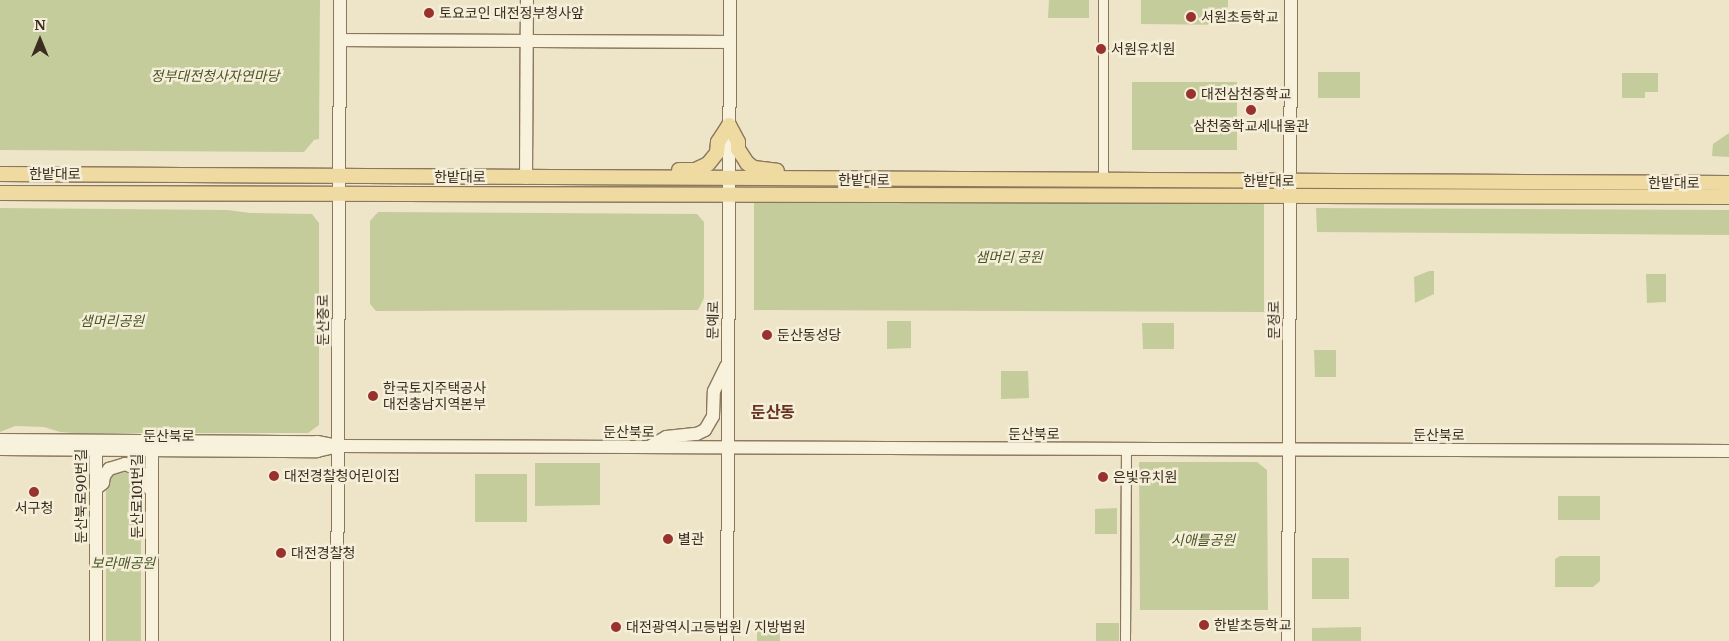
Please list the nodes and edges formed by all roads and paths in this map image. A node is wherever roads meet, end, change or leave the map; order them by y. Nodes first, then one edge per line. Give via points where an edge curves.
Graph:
1 (340, 0) edge
2 (527, 0) edge
3 (730, 0) edge
4 (1103, 0) edge
5 (1290, 0) edge
6 (340, 40) junction
7 (527, 41) junction
8 (729, 42) junction
9 (729, 125) junction
10 (0, 174) edge
11 (339, 176) junction
12 (526, 178) junction
13 (669, 179) junction
14 (729, 179) junction
15 (786, 179) junction
16 (1103, 180) junction
17 (1290, 181) junction
18 (1729, 183) edge
19 (0, 193) edge
20 (339, 194) junction
21 (729, 195) junction
22 (1290, 196) junction
23 (1729, 197) edge
24 (728, 362) junction
25 (0, 440) edge
26 (96, 446) junction
27 (152, 446) junction
28 (338, 446) junction
29 (649, 447) junction
30 (728, 448) junction
31 (0, 449) edge
32 (1126, 449) junction
33 (1288, 450) junction
34 (1729, 451) edge
35 (96, 489) junction
36 (152, 491) junction
37 (96, 641) edge
38 (152, 641) edge
39 (337, 641) edge
40 (728, 641) edge
41 (1125, 641) edge
42 (1288, 641) edge

1 - 6 main road, 둔산중로
2 - 7 main road
3 - 8 main road, 문예로
4 - 16 street
5 - 17 main road, 문정로
6 - 7 main road
6 - 11 main road, 둔산중로
7 - 8 main road
7 - 12 main road
8 - 9 main road, 문예로
9 - 13 main road via 718,142 717,153 708,164 695,170 678,170
9 - 14 main road, 문예로
9 - 15 main road via 747,163 754,168 776,171
10 - 11 main road, 한밭대로
11 - 12 main road, 한밭대로
11 - 20 main road, 둔산중로
12 - 13 main road, 한밭대로
13 - 14 main road, 한밭대로
14 - 15 main road, 한밭대로
14 - 21 main road, 문예로
15 - 16 main road, 한밭대로
16 - 17 main road, 한밭대로
17 - 18 main road, 한밭대로
17 - 22 main road, 문정로
19 - 20 main road, 한밭대로
20 - 21 main road, 한밭대로
20 - 28 main road, 둔산중로
21 - 22 main road, 한밭대로
21 - 24 main road, 문예로
22 - 23 main road, 한밭대로
22 - 33 main road, 문정로
24 - 29 main road via 714,391 713,416 705,430 697,434 666,436
24 - 30 main road, 문예로
25 - 26 main road, 둔산북로
26 - 27 main road, 둔산북로
26 - 31 main road, 둔산북로
26 - 35 main road, 둔산북로90번길
27 - 28 main road, 둔산북로 via 317,442
27 - 36 main road, 둔산로101번길
28 - 29 main road, 둔산북로
28 - 39 main road, 둔산중로
29 - 30 main road, 둔산북로
30 - 32 main road, 둔산북로
30 - 40 main road, 문예로
32 - 33 main road, 둔산북로
32 - 41 street
33 - 34 main road, 둔산북로
33 - 42 main road, 문정로
35 - 36 main road via 103,484 109,470 125,464 138,469
35 - 37 main road, 둔산북로90번길
36 - 38 main road, 둔산로101번길

